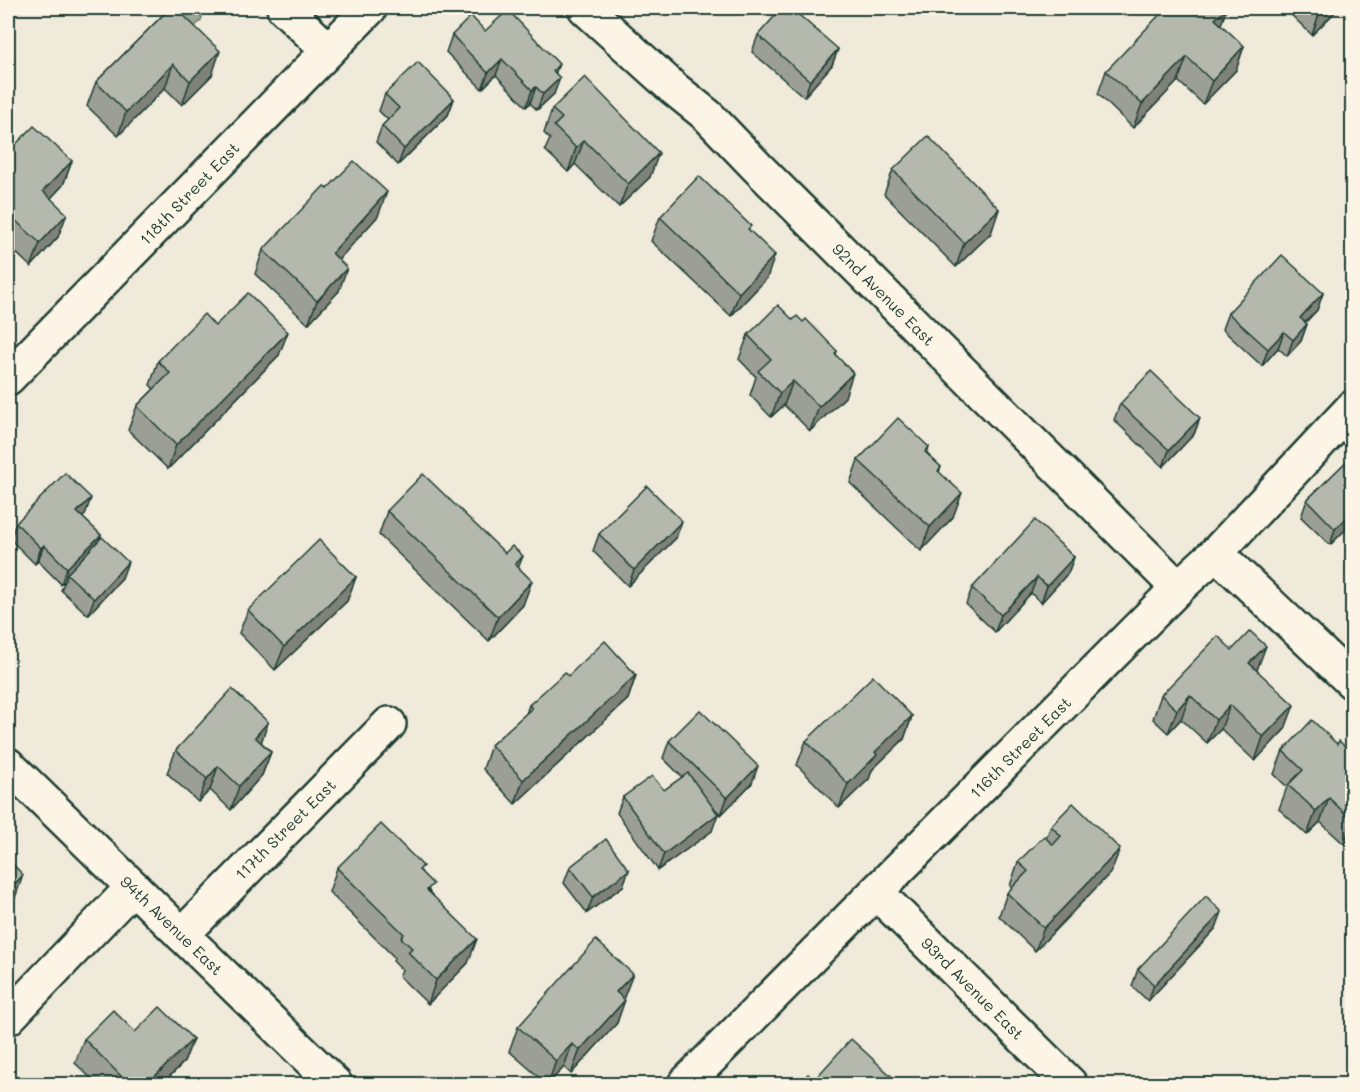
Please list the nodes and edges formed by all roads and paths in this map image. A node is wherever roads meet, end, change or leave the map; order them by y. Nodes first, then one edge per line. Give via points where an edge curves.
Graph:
1 (284, 8) edge
2 (370, 8) edge
3 (585, 8) edge
4 (328, 50) junction
5 (10, 372) edge
6 (1353, 408) edge
7 (1216, 553) junction
8 (1178, 588) junction
9 (1353, 682) edge
10 (389, 724) dead end
11 (8, 765) edge
12 (133, 887) junction
13 (876, 892) junction
14 (182, 935) junction
15 (8, 1018) edge
16 (335, 1084) edge
17 (685, 1084) edge
18 (1070, 1084) edge

1 - 4 street
2 - 4 street, 118th Street East
3 - 8 street, 92nd Avenue East via 708,116
4 - 5 street, 118th Street East
6 - 7 street, 116th Street East
7 - 8 street, 116th Street East
7 - 9 street
8 - 13 street, 116th Street East
10 - 14 street, 117th Street East
11 - 12 street, 94th Avenue East
12 - 14 street, 94th Avenue East
12 - 15 street
13 - 17 street, 116th Street East
13 - 18 street, 93rd Avenue East
14 - 16 street, 94th Avenue East

